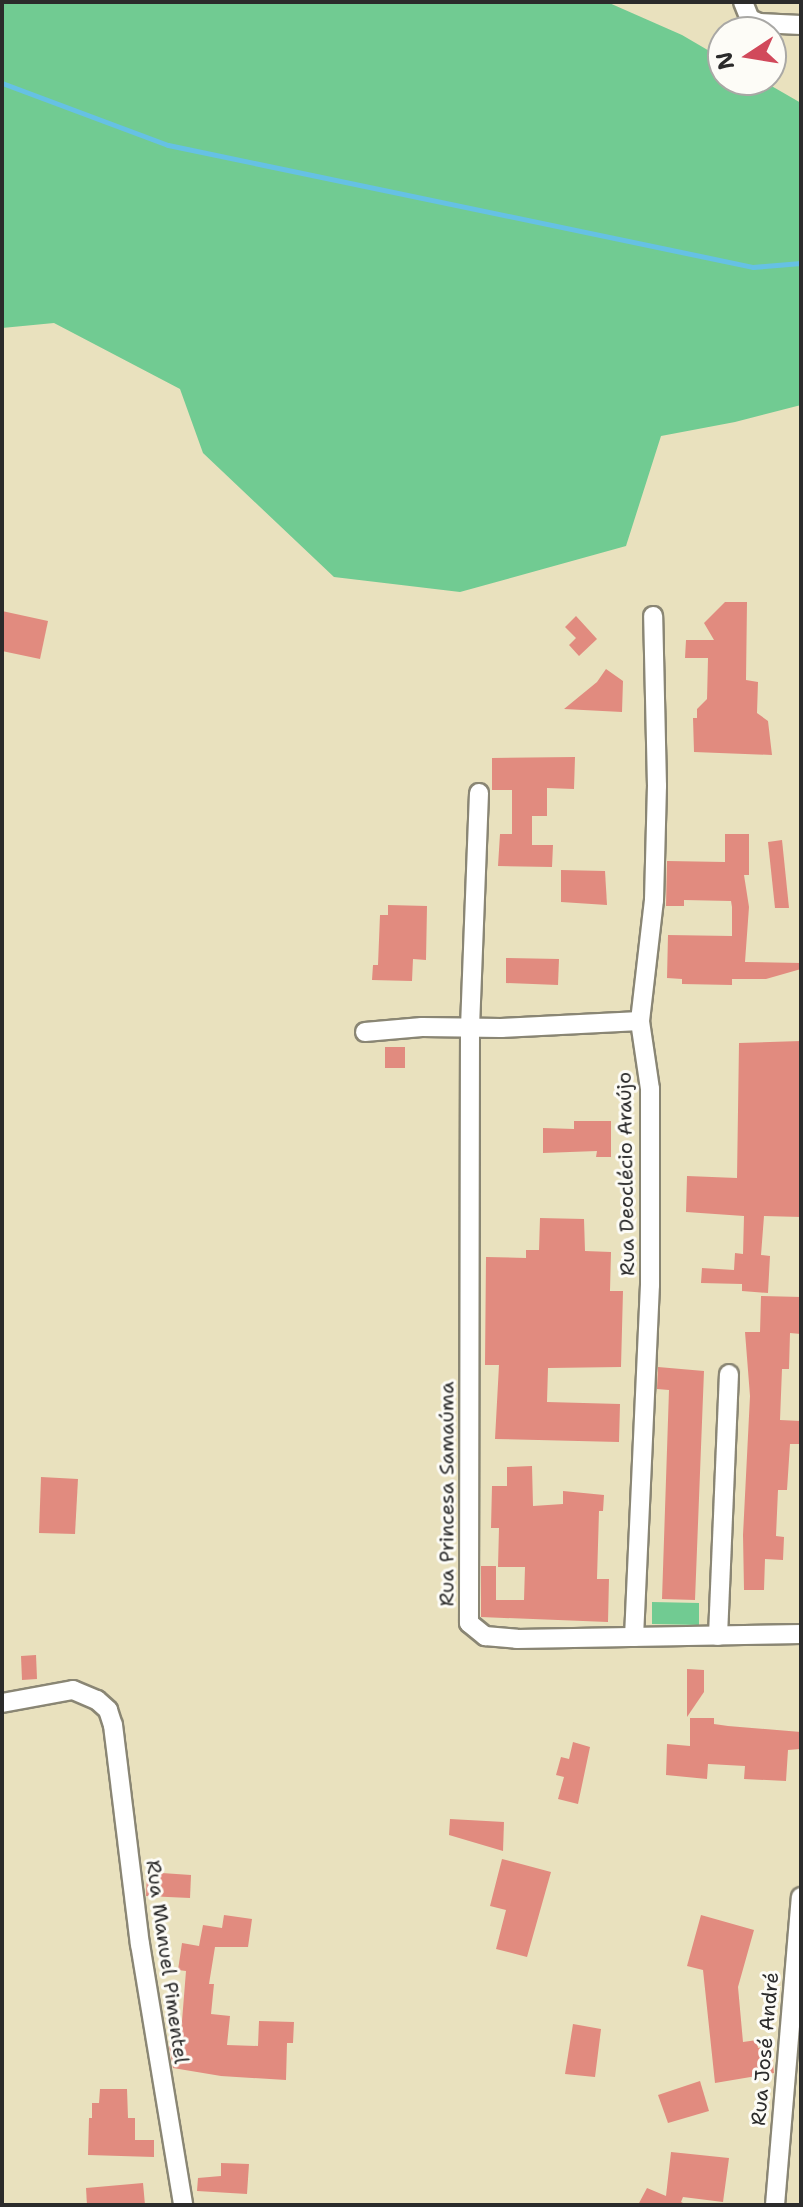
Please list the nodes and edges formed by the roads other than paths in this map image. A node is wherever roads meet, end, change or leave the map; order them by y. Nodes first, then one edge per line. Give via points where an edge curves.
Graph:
1 (743, 2) edge
2 (801, 25) edge
3 (653, 616) dead end
4 (479, 793) dead end
5 (640, 1021) junction
6 (470, 1027) junction
7 (365, 1032) dead end
8 (729, 1374) dead end
9 (801, 1634) edge
10 (718, 1636) junction
11 (634, 1637) junction
12 (2, 1703) edge
13 (801, 1897) edge
14 (183, 2205) edge
15 (775, 2205) edge

1 - 2 street via 750,19 759,23
3 - 5 street, Rua Deoclécio Araújo via 654,900
4 - 6 street
5 - 6 street
5 - 11 street, Rua Deoclécio Araújo via 650,1089 650,1285
6 - 7 street
6 - 11 street, Rua Princesa Samaúma via 469,1623 474,1631 497,1638
8 - 10 street
9 - 10 street, Rua Princesa Samaúma
10 - 11 street, Rua Princesa Samaúma
12 - 14 street, Rua Manuel Pimentel via 73,1690 108,1710
13 - 15 street, Rua José André

